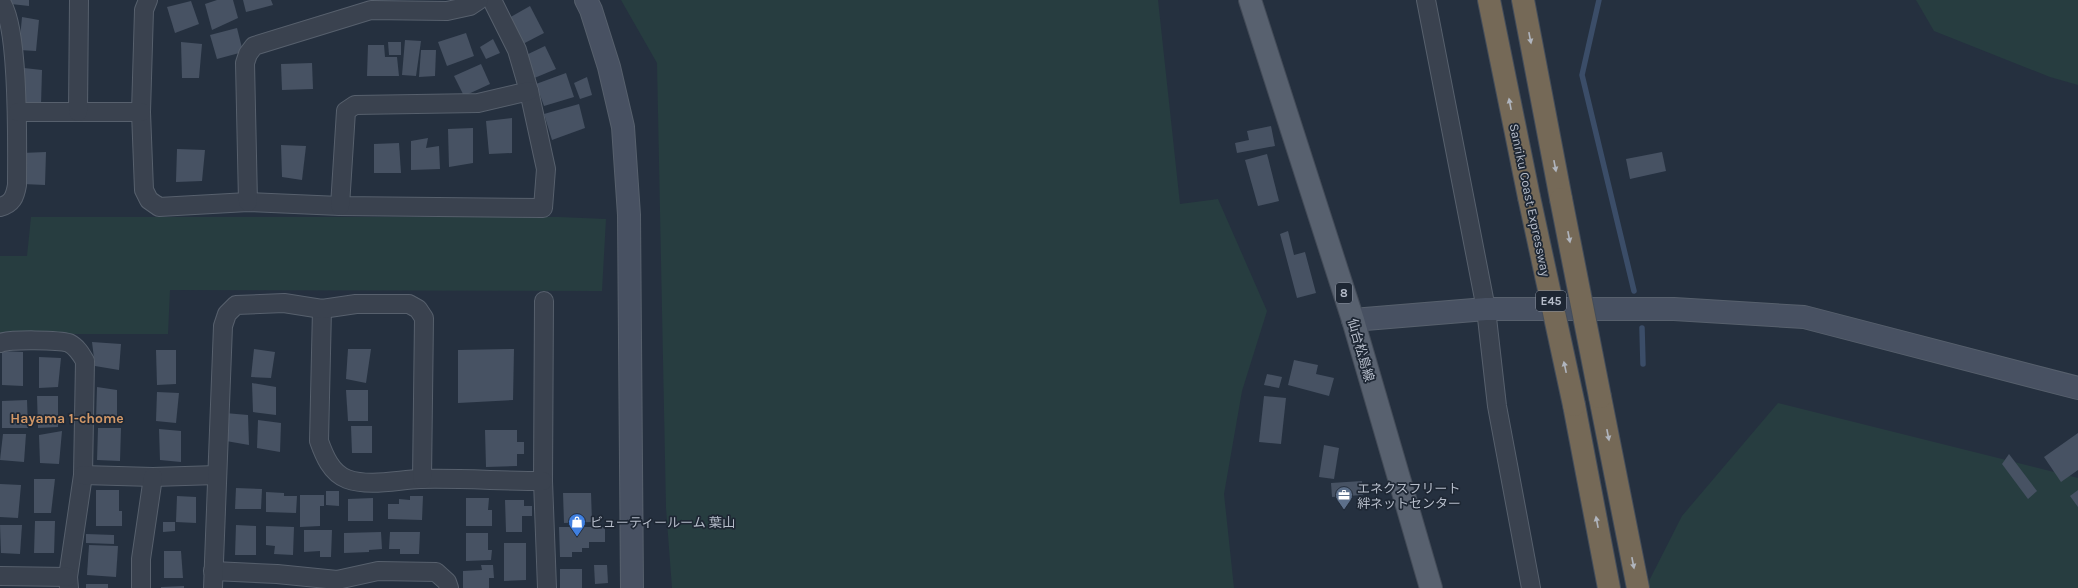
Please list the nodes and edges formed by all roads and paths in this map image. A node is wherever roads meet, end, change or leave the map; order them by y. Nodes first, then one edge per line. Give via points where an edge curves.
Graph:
1 (79, 0) edge
2 (148, 0) edge
3 (479, 0) edge
4 (492, 0) edge
5 (586, 0) edge
6 (1250, 0) edge
7 (1426, 0) edge
8 (1489, 0) edge
9 (1523, 0) edge
10 (0, 1) edge
11 (529, 91) junction
12 (18, 112) junction
13 (78, 112) junction
14 (141, 112) junction
15 (248, 202) junction
16 (340, 206) junction
17 (0, 207) edge
18 (544, 301) dead end
19 (322, 309) junction
20 (1486, 309) junction
21 (1353, 320) junction
22 (0, 343) edge
23 (2078, 388) edge
24 (83, 475) junction
25 (217, 475) junction
26 (152, 477) junction
27 (422, 479) junction
28 (543, 481) junction
29 (0, 576) edge
30 (213, 580) edge
31 (69, 583) edge
32 (141, 588) edge
33 (449, 588) edge
34 (547, 588) edge
35 (632, 588) edge
36 (1431, 588) edge
37 (1531, 588) edge
38 (1610, 588) edge
39 (1638, 588) edge

1 - 13 street
2 - 14 street via 144,10
3 - 15 street via 470,6 446,11 371,10 254,46 245,63
4 - 11 street via 517,50
5 - 35 street via 609,67 623,127 629,215
6 - 21 main road, 仙台松島線 / 8
7 - 20 street
38 -> 8 highway, Sanriku Coast Expressway / E45, bridge
9 -> 39 highway, E45, bridge
10 - 12 street via 10,21
11 - 16 street via 478,103 355,105 346,111
11 - 16 street via 546,169 543,208
12 - 13 street
12 - 17 street via 17,185 14,197 7,205
13 - 14 street
14 - 15 street via 144,190 149,200 159,207
15 - 16 street
18 - 28 street
19 - 25 street via 248,303 236,304 227,314 224,326
19 - 27 street via 319,441 325,457 334,470 346,479 363,482
19 - 27 street via 356,304 409,304 418,309 424,318
20 - 21 street
20 - 23 street via 1674,309 1804,317
20 - 37 street via 1497,406
21 - 36 main road, 仙台松島線 / 8
22 - 24 street via 60,341 70,344 79,351 85,361
24 - 26 street
24 - 31 street
25 - 26 street
25 - 30 street
26 - 32 street via 141,559
27 - 28 street
28 - 34 street
29 - 31 street
30 - 33 street via 277,574 337,580 378,571 436,572 447,582

